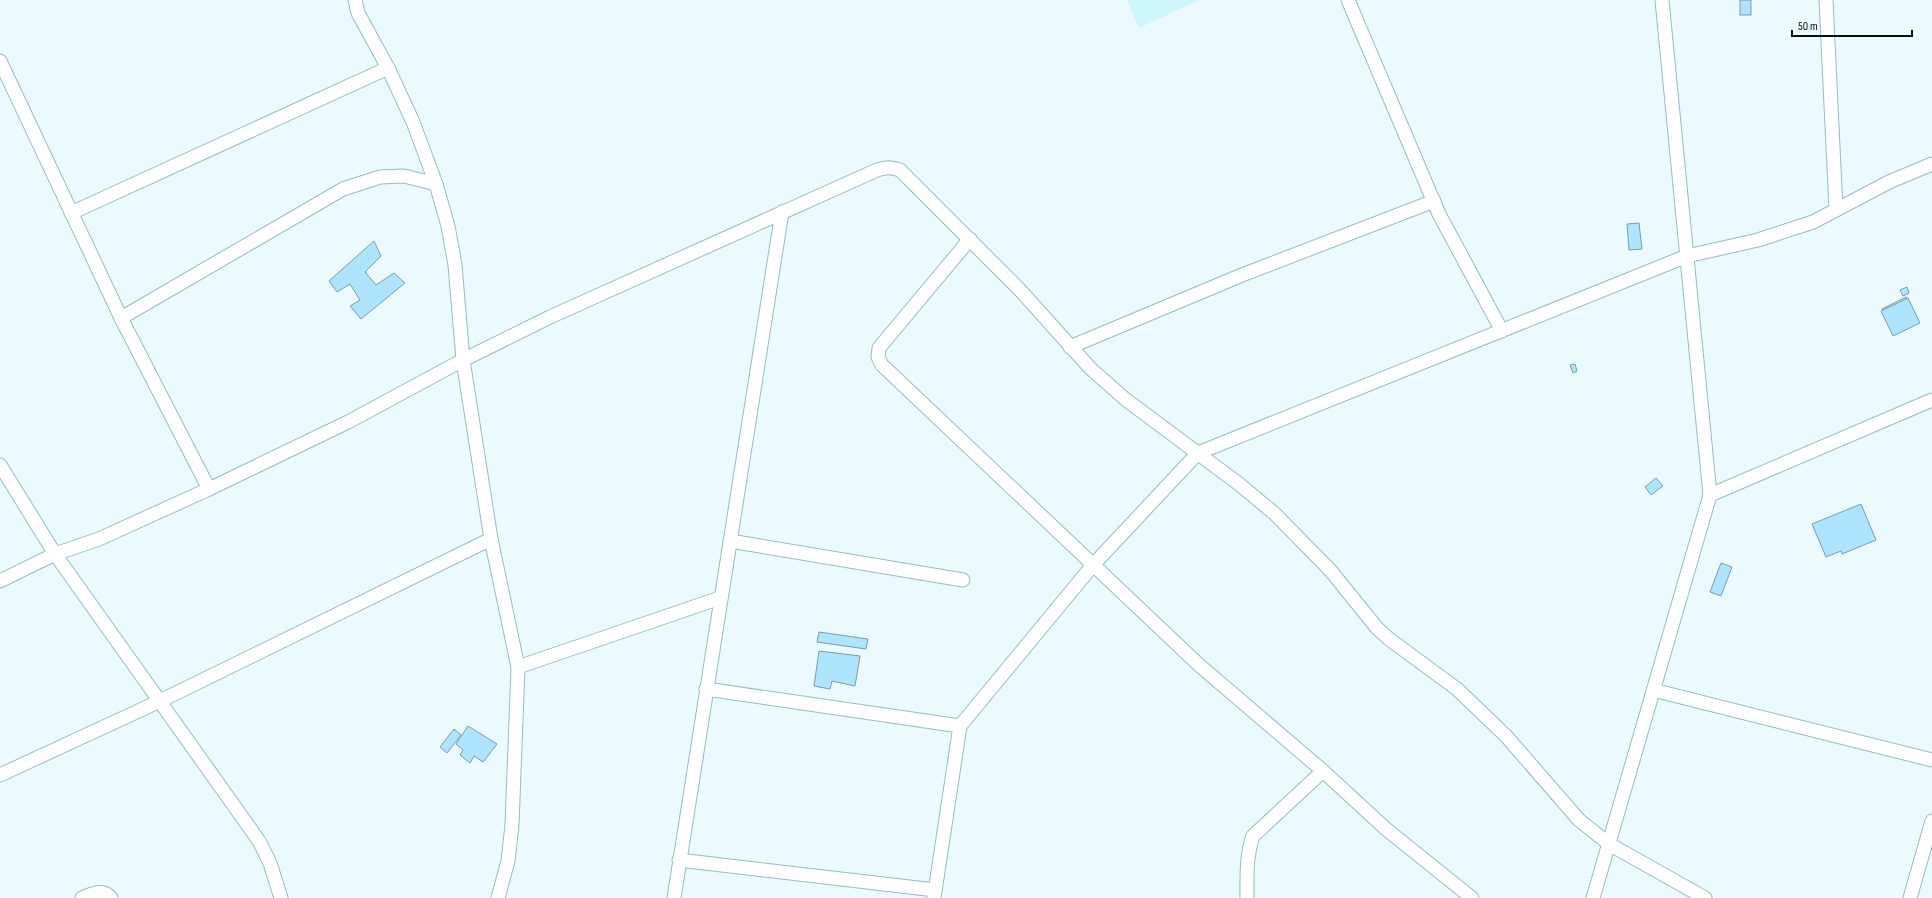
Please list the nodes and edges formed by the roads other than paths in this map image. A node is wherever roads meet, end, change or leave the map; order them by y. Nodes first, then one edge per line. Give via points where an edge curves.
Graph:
1 (355, 0) edge
2 (1348, 0) edge
3 (1662, 0) edge
4 (1826, 0) edge
5 (0, 61) edge
6 (388, 68) junction
7 (1932, 164) edge
8 (436, 184) junction
9 (1434, 201) junction
10 (1836, 210) junction
11 (782, 212) junction
12 (71, 213) junction
13 (970, 239) junction
14 (1687, 256) junction
15 (121, 318) junction
16 (1502, 331) junction
17 (1070, 347) junction
18 (462, 360) junction
19 (1932, 400) edge
20 (1198, 453) junction
21 (0, 465) edge
22 (209, 489) junction
23 (1710, 495) junction
24 (491, 539) junction
25 (730, 541) junction
26 (55, 554) junction
27 (1093, 565) junction
28 (962, 580) dead end
29 (0, 581) edge
30 (720, 598) junction
31 (518, 667) junction
32 (706, 689) junction
33 (1653, 690) junction
34 (160, 701) junction
35 (960, 726) junction
36 (1932, 760) edge
37 (1323, 771) junction
38 (0, 775) edge
39 (1932, 821) edge
40 (1609, 844) junction
41 (679, 860) junction
42 (934, 894) edge
43 (82, 898) edge
44 (111, 898) edge
45 (280, 898) edge
46 (498, 898) edge
47 (674, 898) edge
48 (1247, 898) edge
49 (1472, 898) edge
50 (1593, 898) edge
51 (1705, 898) edge
52 (1910, 898) edge

1 - 6 street via 358,12
2 - 9 street
3 - 14 street
4 - 10 street
5 - 12 street
6 - 8 street via 413,122
6 - 12 street
7 - 10 street via 1889,182
8 - 15 street via 404,176 380,177 343,189
8 - 18 street via 455,264
9 - 16 street
9 - 17 street via 1242,275
10 - 14 street via 1813,222 1758,240
11 - 13 street via 877,170 894,167
11 - 18 street
11 - 25 street
12 - 15 street
13 - 17 street via 1020,290
13 - 27 street via 879,348 878,357 882,365
14 - 16 street
14 - 23 street
15 - 22 street
16 - 20 street
17 - 20 street via 1090,368 1126,398
18 - 22 street via 348,422
18 - 24 street
19 - 23 street
20 - 27 street
20 - 40 street via 1276,514 1330,570 1377,628 1457,689 1506,736 1579,820
21 - 26 street
22 - 26 street via 99,539
23 - 33 street
24 - 31 street
24 - 34 street
25 - 28 street
25 - 30 street
26 - 29 street
26 - 34 street
27 - 35 street
27 - 37 street via 1199,665
30 - 31 street
30 - 32 street
31 - 46 street via 512,825 508,861
32 - 35 street
32 - 41 street
33 - 36 street
33 - 40 street
34 - 38 street
34 - 45 street via 259,841 270,863
35 - 42 street
37 - 48 street via 1253,836 1248,849
37 - 49 street via 1386,829
39 - 52 street
40 - 50 street
40 - 51 street
41 - 42 street
41 - 47 street
43 - 44 street via 98,892 105,893

